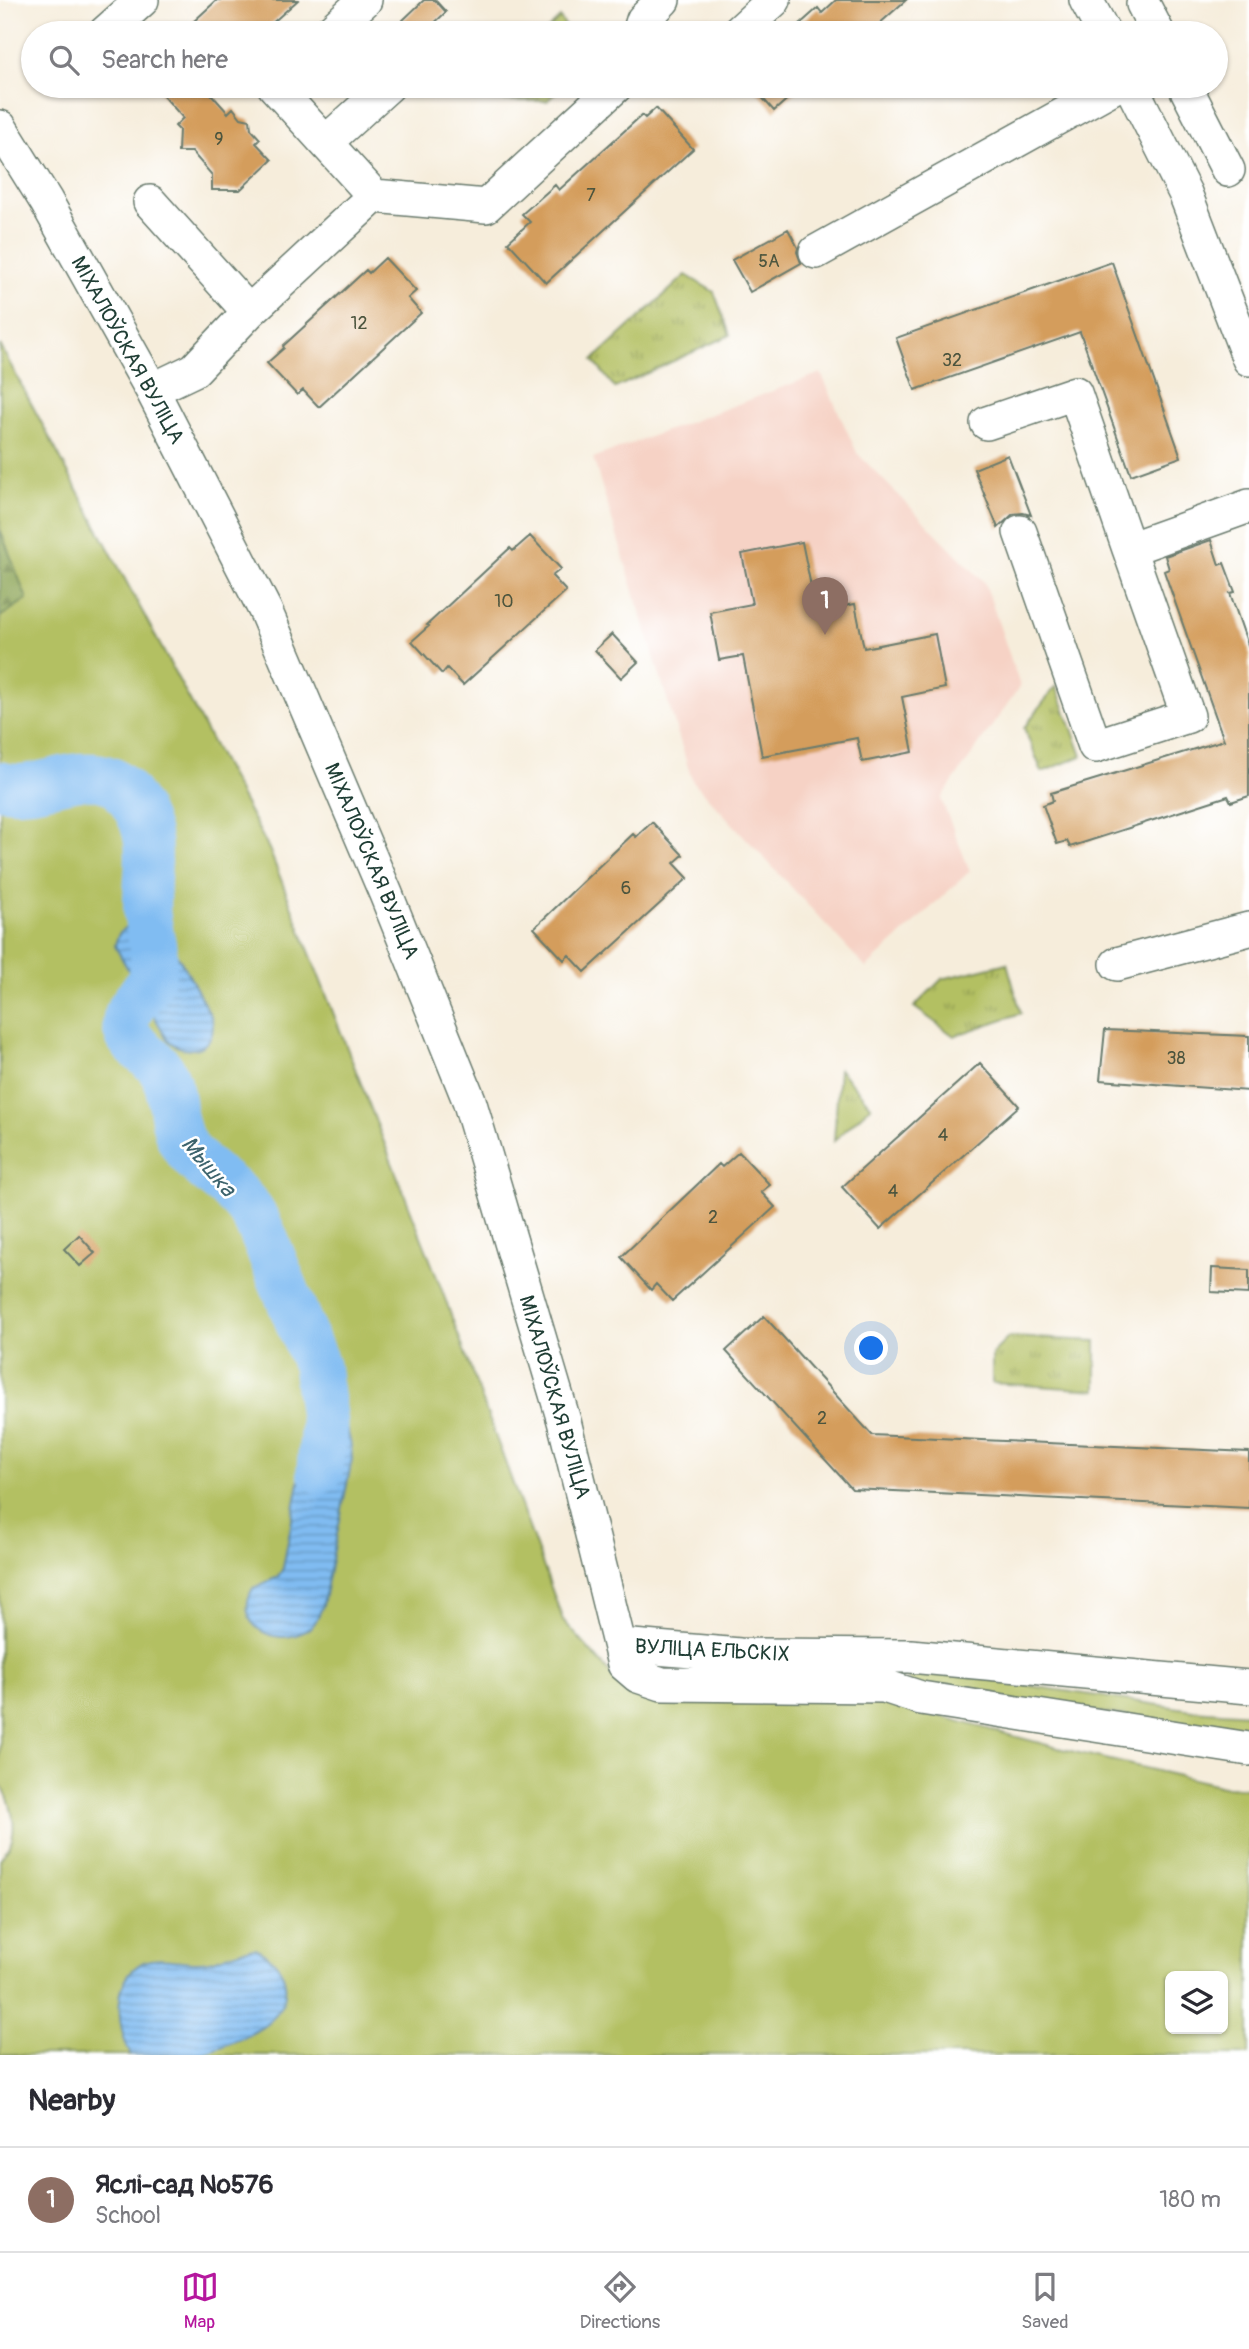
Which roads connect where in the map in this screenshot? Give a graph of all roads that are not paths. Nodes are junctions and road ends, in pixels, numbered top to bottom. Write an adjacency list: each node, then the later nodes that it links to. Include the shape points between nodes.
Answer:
1 (142, 0): 7 (street)
2 (365, 0): 8 (street)
3 (663, 0): 9 (street)
4 (774, 0): 10 (street)
5 (1086, 0): 11 (street)
6 (1143, 4): 12 (street)
7 (118, 21)
8 (341, 21)
9 (643, 21)
10 (751, 21)
11 (1097, 21)
12 (1152, 21)
13 (285, 98): 20 (street)
14 (375, 98): 20 (street)
15 (604, 98): 22 (street, via 486,206)
16 (1093, 98): 24 (street)
17 (1136, 98): 26 (street, via 1185,193)
18 (1191, 98): 21 (street)
19 (0, 127): 27 (street, МІХАЛОЎСКАЯ ВУЛІЦА)
20 (326, 142): 22 (street)
21 (1228, 170)
22 (374, 196): 25 (street)
23 (150, 202): 25 (street)
24 (816, 252)
25 (249, 312): 27 (street, via 194,370)
26 (1249, 359)
27 (152, 390): 34 (street, МІХАЛОЎСКАЯ ВУЛІЦА, via 282,648 469,1100 564,1421)
28 (987, 423): 31 (street, via 1075,393)
29 (1249, 506): 31 (street)
30 (1020, 532): 31 (street, via 1095,746 1188,716)
31 (1129, 549)
32 (1249, 929): 33 (street)
33 (1117, 964)
34 (620, 1645): 35 (street, ВУЛІЦА ЕЛЬСКІХ, via 740,1655 910,1656); 36 (street, ВУЛІЦА ЕЛЬСКІХ, via 624,1664 638,1676 662,1684 884,1686 921,1698)
35 (1249, 1687)
36 (1249, 1749)

